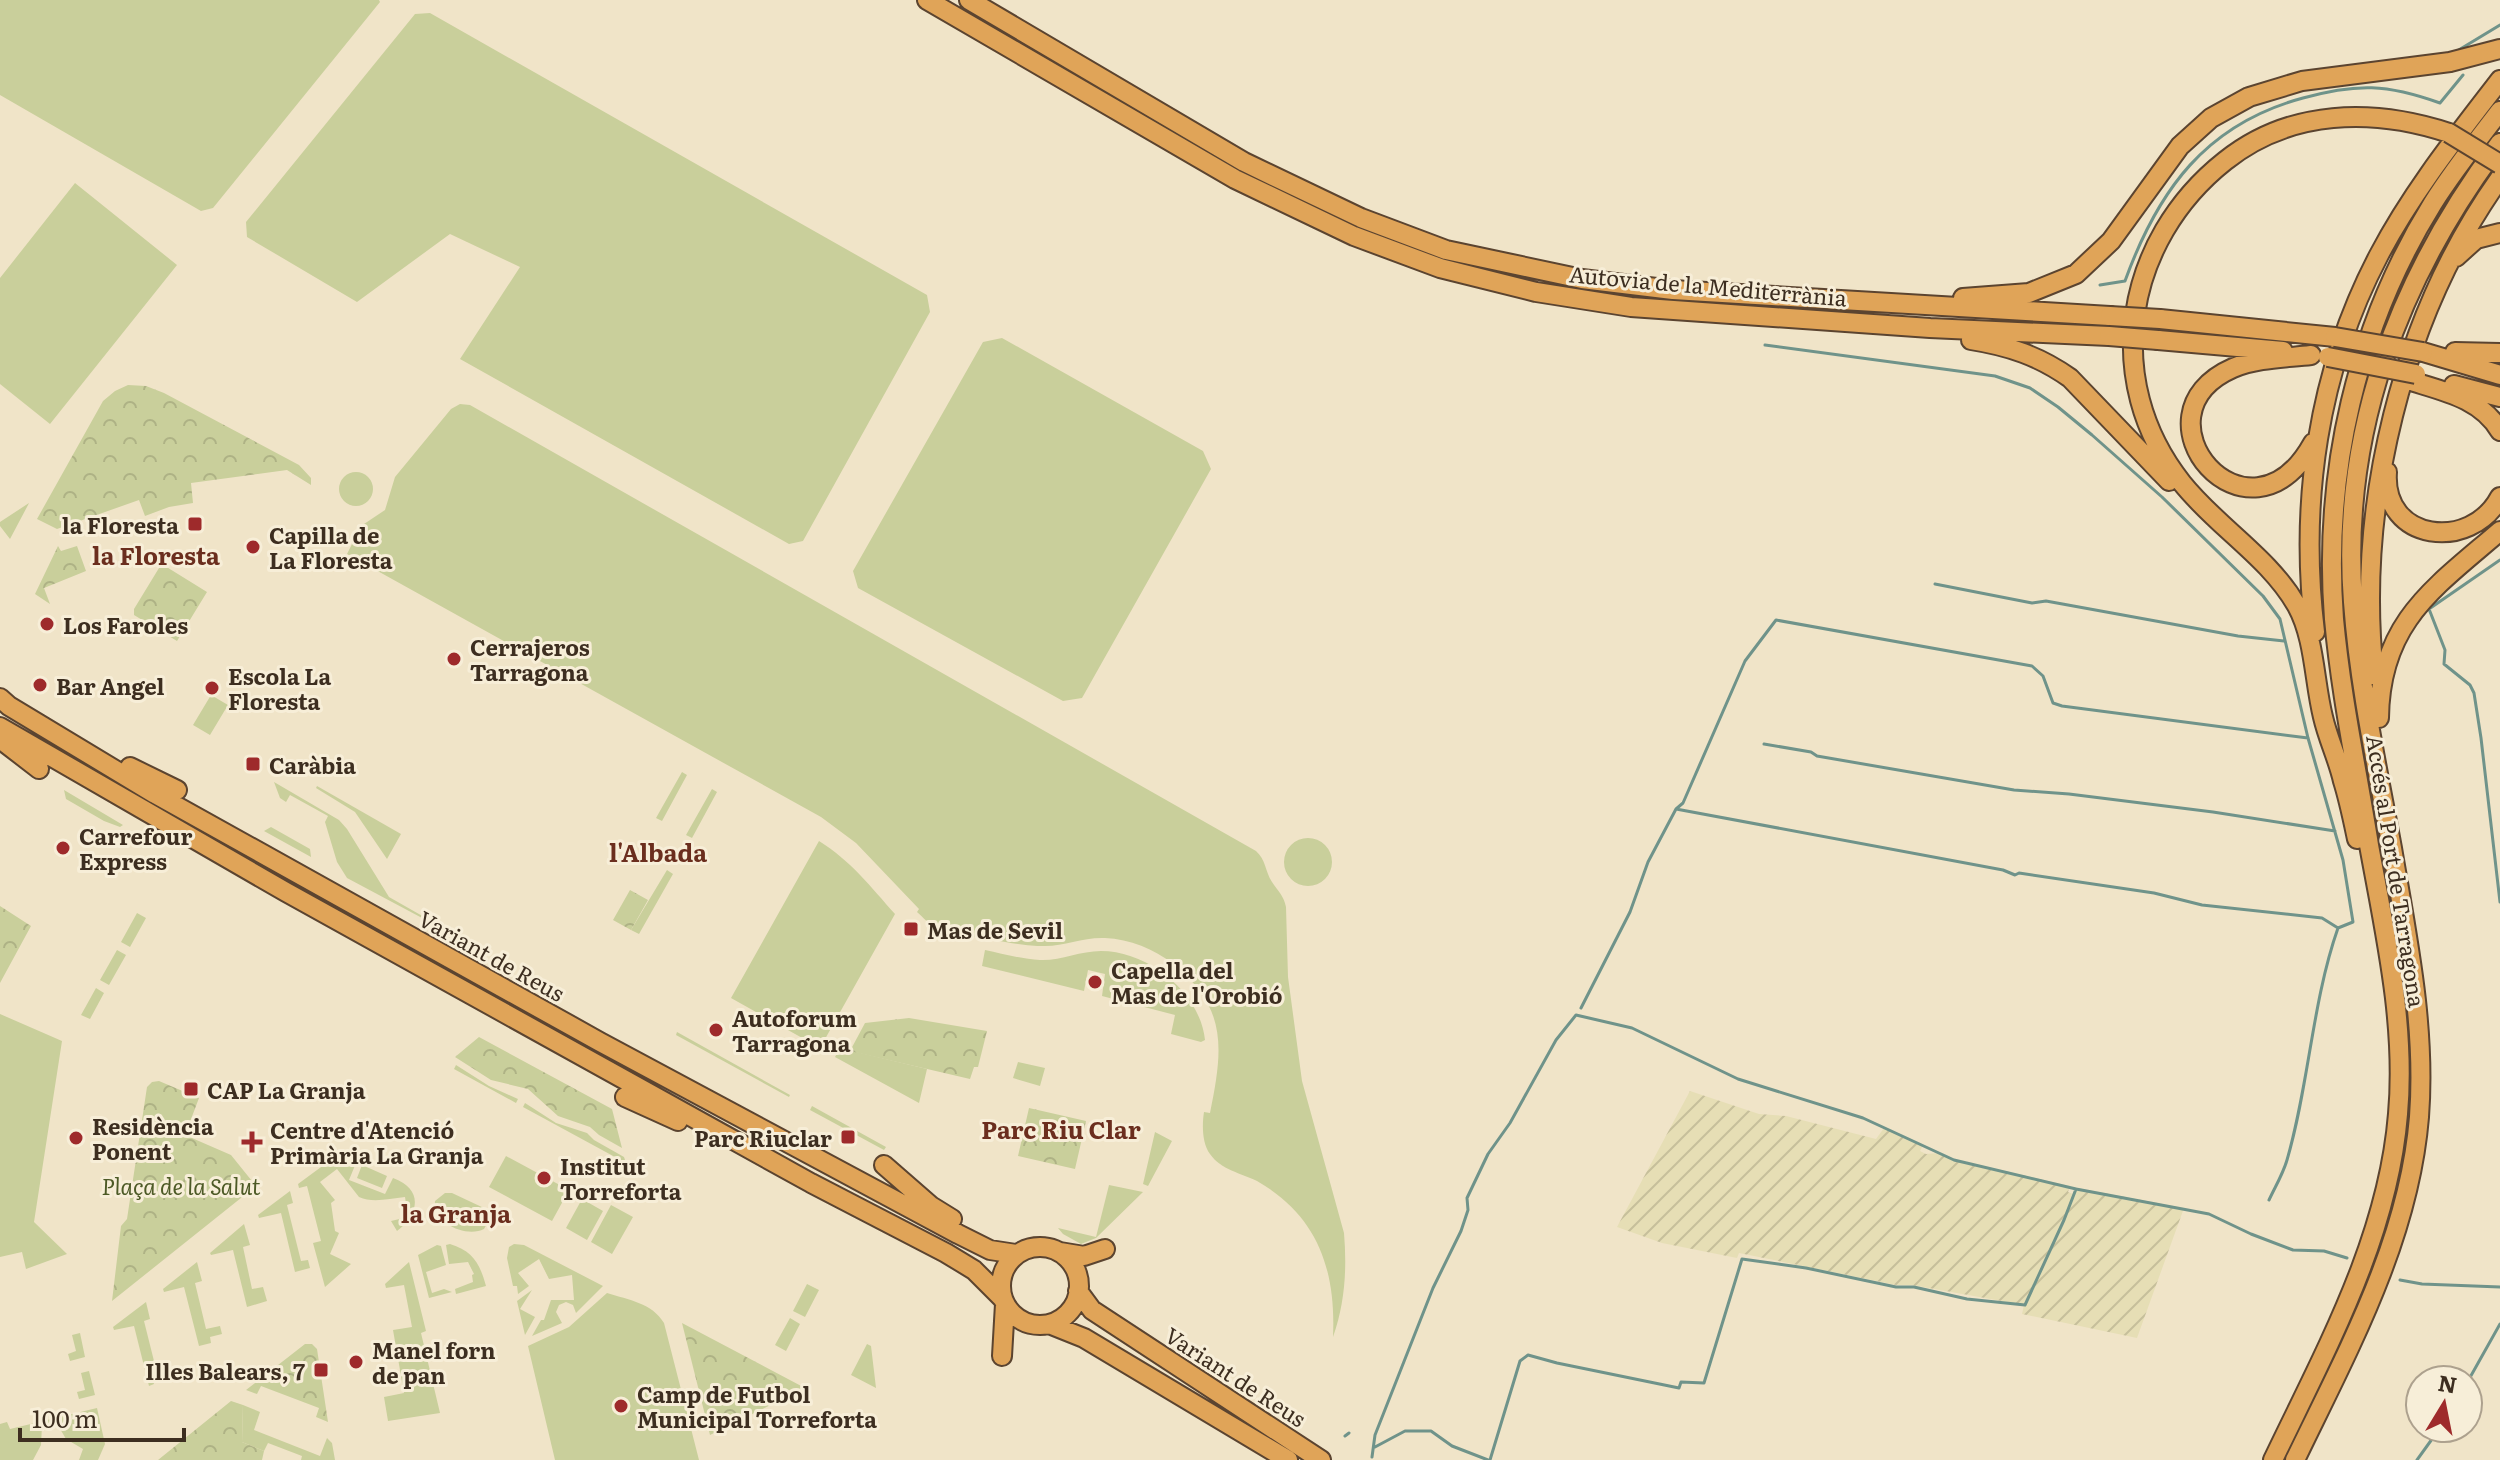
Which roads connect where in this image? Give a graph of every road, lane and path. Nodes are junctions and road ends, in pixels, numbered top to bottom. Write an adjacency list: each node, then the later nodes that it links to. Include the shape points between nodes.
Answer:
1 (927, 0): 12 (highway, Autovia de la Mediterrània, via 1235,179 1354,236 1440,268 1536,292 1631,307)
2 (969, 0): 11 (highway, Autovia de la Mediterrània, via 1244,162 1361,218 1446,250 1625,285)
3 (2500, 49): 11 (highway, via 2450,62 2302,81 2249,97 2211,118 2180,146 2111,241 2076,274 2029,293 1946,298)
4 (2500, 80): 21 (highway, via 2380,253 2349,322)
5 (2500, 111): 35 (highway, Accés al Port de Tarragona, via 2434,202 2374,322 2348,408 2334,497 2332,566 2341,674)
6 (2500, 143): 16 (highway, Accés al Port de Tarragona, via 2425,258 2396,322)
7 (2500, 164): 25 (highway, bridge, via 2449,133 2400,120 2321,119 2276,132 2241,150 2181,203 2157,241 2142,280 2133,327 2138,392 2172,470)
8 (2500, 178): 10 (highway, via 2467,226)
9 (2500, 233): 10 (highway, via 2468,244)
10 (2446, 272): 20 (highway)
11 (1914, 306): 13 (highway, Autovia de la Mediterrània, bridge, via 2160,319)
12 (1930, 328): 15 (highway, Autovia de la Mediterrània, bridge, via 2109,336); 25 (highway, via 2017,349 2052,366 2085,391 2187,500)
13 (2418, 349): 14 (highway); 17 (highway, Autovia de la Mediterrània)
14 (2500, 353)
15 (2319, 356): 16 (highway, Autovia de la Mediterrània, bridge); 21 (highway, via 2248,363 2220,376 2195,406 2192,437 2203,463 2219,479 2258,486 2277,481 2300,464)
16 (2383, 375): 18 (highway, Autovia de la Mediterrània, bridge); 34 (highway, Accés al Port de Tarragona, via 2364,435 2356,489 2353,598)
17 (2500, 375)
18 (2415, 378): 19 (highway); 22 (highway, via 2477,406)
19 (2500, 397)
20 (2395, 412): 23 (highway, via 2388,491 2407,522 2431,532 2463,530 2488,514); 27 (highway, via 2381,461 2371,553 2371,652)
21 (2320, 421): 32 (highway, via 2309,565 2318,652)
22 (2500, 431)
23 (2500, 497)
24 (2500, 531): 27 (highway, via 2432,591 2402,628 2385,663)
25 (2251, 551): 32 (highway, via 2279,580 2303,619 2324,720)
26 (4, 702): 30 (highway, Variant de Reus)
27 (2379, 718): 34 (highway)
28 (0, 727): 38 (highway, Variant de Reus)
29 (0, 739): 31 (highway)
30 (77, 746): 33 (highway, via 88,745); 40 (highway, Variant de Reus, via 600,1042 958,1234)
31 (39, 769)
32 (2343, 779): 35 (highway)
33 (177, 790)
34 (2400, 892): 47 (highway, Accés al Port de Tarragona, via 2419,1035 2419,1119 2411,1174 2374,1292)
35 (2392, 976): 46 (highway, Accés al Port de Tarragona, via 2399,1084 2385,1193 2350,1297)
36 (625, 1097): 38 (highway)
37 (884, 1165): 40 (highway, via 931,1206)
38 (811, 1183): 42 (highway, Variant de Reus, via 974,1270)
39 (1060, 1252): 40 (highway, via 1037,1247); 41 (highway, via 1073,1266); 41 (highway, via 1084,1256 1105,1249)
40 (1008, 1253): 42 (highway, via 1001,1285)
41 (1078, 1284): 43 (highway, via 1072,1309); 45 (highway, Variant de Reus, via 1092,1310)
42 (1004, 1301): 43 (highway, via 1019,1319); 43 (highway, via 1002,1356)
43 (1045, 1324): 44 (highway, Variant de Reus, via 1070,1330)
44 (1288, 1460)
45 (1321, 1460)
46 (2273, 1460)
47 (2295, 1460)

